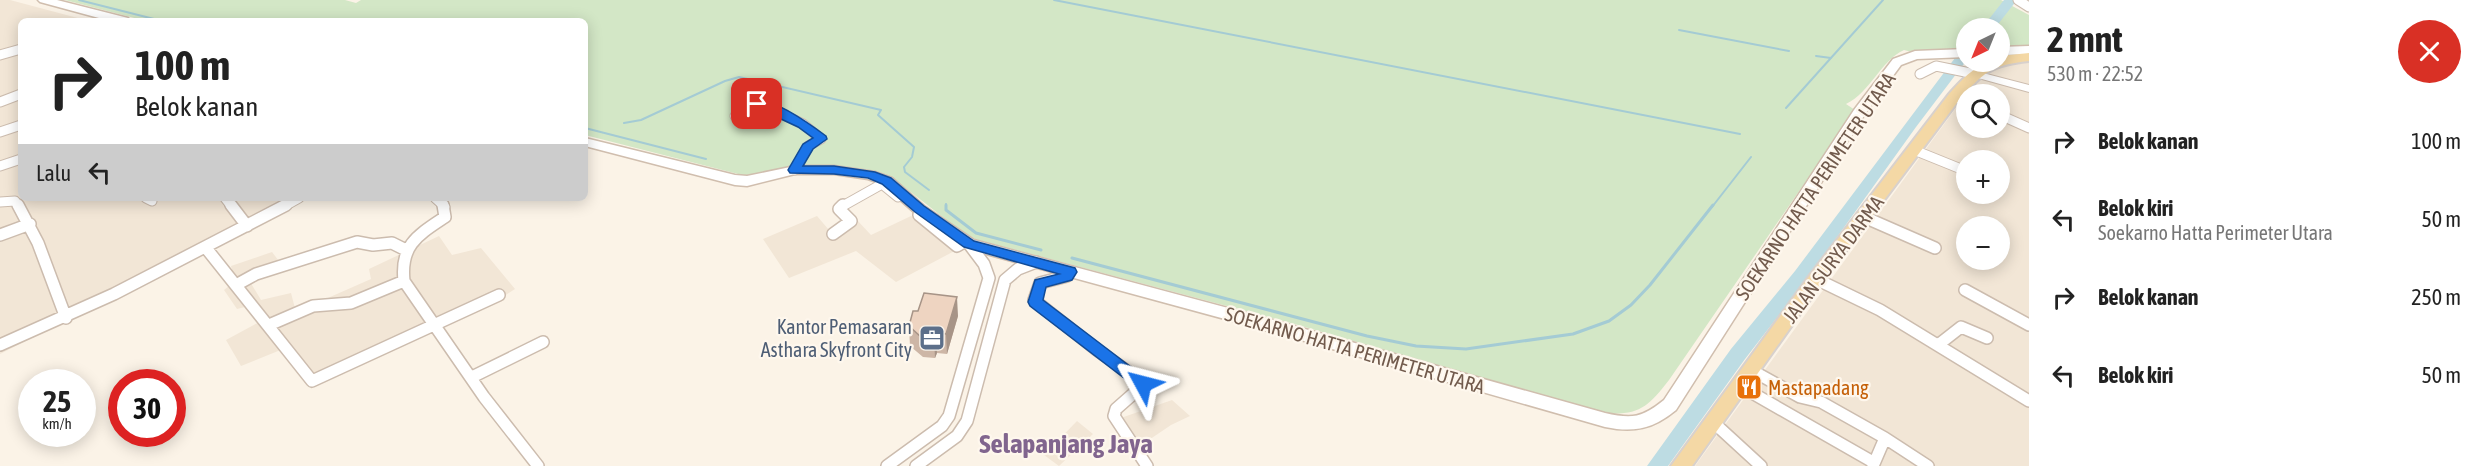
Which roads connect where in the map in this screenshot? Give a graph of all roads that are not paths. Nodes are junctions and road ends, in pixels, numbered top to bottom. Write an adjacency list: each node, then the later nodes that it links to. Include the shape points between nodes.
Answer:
1 (44, 0): 4 (main road)
2 (2018, 0): 3 (street)
3 (2029, 7)
4 (113, 18)
5 (18, 50): 9 (street)
6 (2029, 50): 7 (main road)
7 (2010, 51)
8 (1956, 53): 47 (main road, SOEKARNO HATTA PERIMETER UTARA, via 1908,57 1897,62 1861,110 1670,405 1641,424 1605,420)
9 (0, 55)
10 (2029, 57): 11 (main road)
11 (2010, 59)
12 (1968, 73): 13 (street, via 1931,66); 14 (main road, JALAN SURYA DARMA); 15 (street)
13 (1920, 74)
14 (1965, 84)
15 (2029, 89)
16 (18, 95): 17 (street)
17 (0, 102)
18 (1956, 103): 25 (main road, JALAN SURYA DARMA)
19 (735, 116): 29 (street, via 761,104 803,124 821,139 808,146)
20 (2010, 119): 22 (street)
21 (18, 126): 23 (street)
22 (2029, 128)
23 (0, 132)
24 (588, 142): 29 (main road, SOEKARNO HATTA PERIMETER UTARA, via 735,180)
25 (1914, 150): 28 (street); 37 (main road, JALAN SURYA DARMA)
26 (18, 160): 27 (street)
27 (0, 166)
28 (1956, 167)
29 (795, 170): 30 (main road, SOEKARNO HATTA PERIMETER UTARA, via 870,175)
30 (884, 183): 40 (street, via 840,207 851,221); 42 (main road, SOEKARNO HATTA PERIMETER UTARA)
31 (18, 199): 36 (street)
32 (19, 201): 38 (street)
33 (227, 201): 39 (street)
34 (293, 201): 39 (street)
35 (438, 201): 45 (street, via 445,207 445,217)
36 (0, 202)
37 (1864, 217): 44 (street); 48 (main road, JALAN SURYA DARMA)
38 (30, 224): 41 (street); 53 (street)
39 (247, 226): 43 (street)
40 (833, 234)
41 (0, 235)
42 (966, 243): 46 (main road, SOEKARNO HATTA PERIMETER UTARA); 57 (street, via 984,264 989,278)
43 (206, 248): 50 (street); 53 (street)
44 (1935, 248)
45 (406, 250): 49 (street, via 402,264); 50 (street, via 392,243 357,242 256,274)
46 (1036, 262): 47 (main road, SOEKARNO HATTA PERIMETER UTARA); 58 (street, via 1005,280)
47 (1070, 272): 73 (street, via 1040,283 1034,300 1141,381 1141,387 1114,416)
48 (1816, 279): 62 (street, via 1880,310); 63 (main road, JALAN SURYA DARMA)
49 (404, 281): 54 (street, via 351,303 314,306); 56 (street)
50 (236, 285): 54 (street)
51 (1965, 290): 55 (street)
52 (499, 295): 56 (street)
53 (66, 318): 61 (street)
54 (269, 325): 56 (street, via 312,381)
55 (2029, 325)
56 (434, 327): 64 (street)
57 (974, 330): 58 (street); 71 (street, via 949,416 942,426)
58 (991, 333): 72 (street, via 967,421 957,436)
59 (1987, 338): 62 (street, via 1961,327)
60 (543, 342): 64 (street)
61 (0, 345)
62 (1938, 345): 66 (street)
63 (1750, 370): 65 (main road, JALAN SURYA DARMA); 68 (street, via 1800,397 1821,402)
64 (472, 377): 70 (street)
65 (1740, 386): 67 (main road, JALAN SURYA DARMA); 69 (street)
66 (2029, 401)
67 (1713, 422): 74 (main road, JALAN SURYA DARMA); 75 (street)
68 (1885, 438): 69 (street); 76 (street)
69 (1873, 464)
70 (538, 466)
71 (887, 466)
72 (916, 466)
73 (1147, 466)
74 (1681, 466)
75 (1761, 466)
76 (1928, 466)

